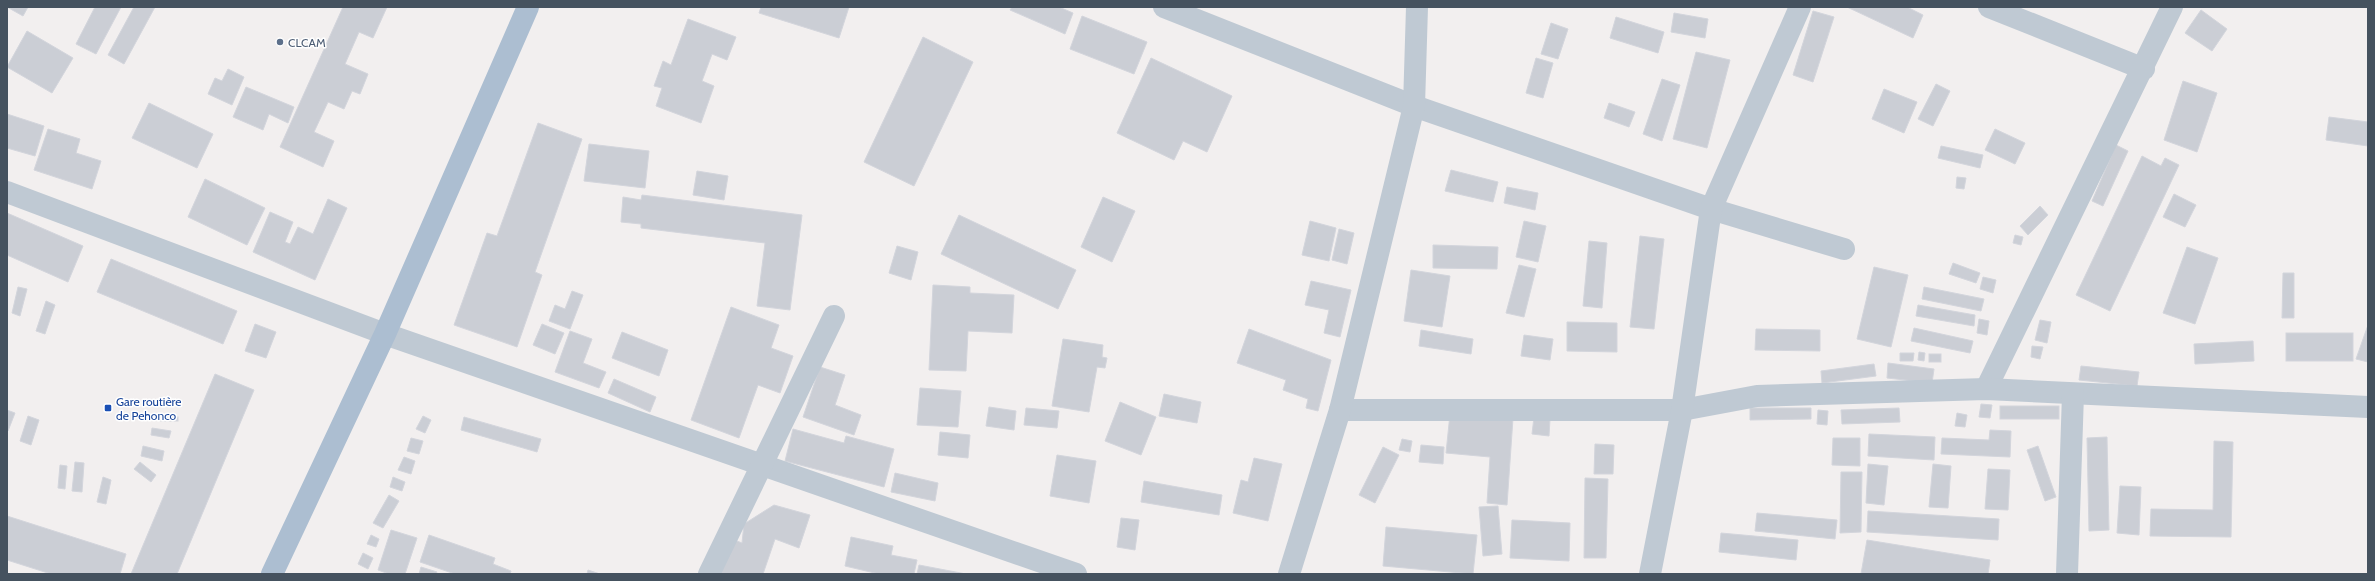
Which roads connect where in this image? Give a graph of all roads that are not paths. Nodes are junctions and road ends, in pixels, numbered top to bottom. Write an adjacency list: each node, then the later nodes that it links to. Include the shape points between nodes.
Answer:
1 (528, 7): 13 (main road)
2 (1164, 7): 8 (street)
3 (1417, 7): 8 (street)
4 (1800, 7): 10 (street)
5 (1989, 7): 7 (street)
6 (2172, 7): 7 (street)
7 (2144, 69): 14 (street)
8 (1414, 106): 10 (street); 17 (street)
9 (7, 192): 13 (street)
10 (1711, 209): 11 (street); 18 (street)
11 (1844, 249)
12 (834, 316): 19 (street)
13 (385, 334): 19 (street); 20 (main road)
14 (1986, 389): 15 (street); 18 (street, via 1757,396)
15 (2073, 394): 16 (street); 25 (street)
16 (2368, 407)
17 (1340, 410): 18 (street); 23 (street)
18 (1682, 410): 24 (street)
19 (762, 464): 21 (street); 22 (street)
20 (272, 574)
21 (709, 574)
22 (1076, 574)
23 (1289, 574)
24 (1650, 574)
25 (2067, 574)

